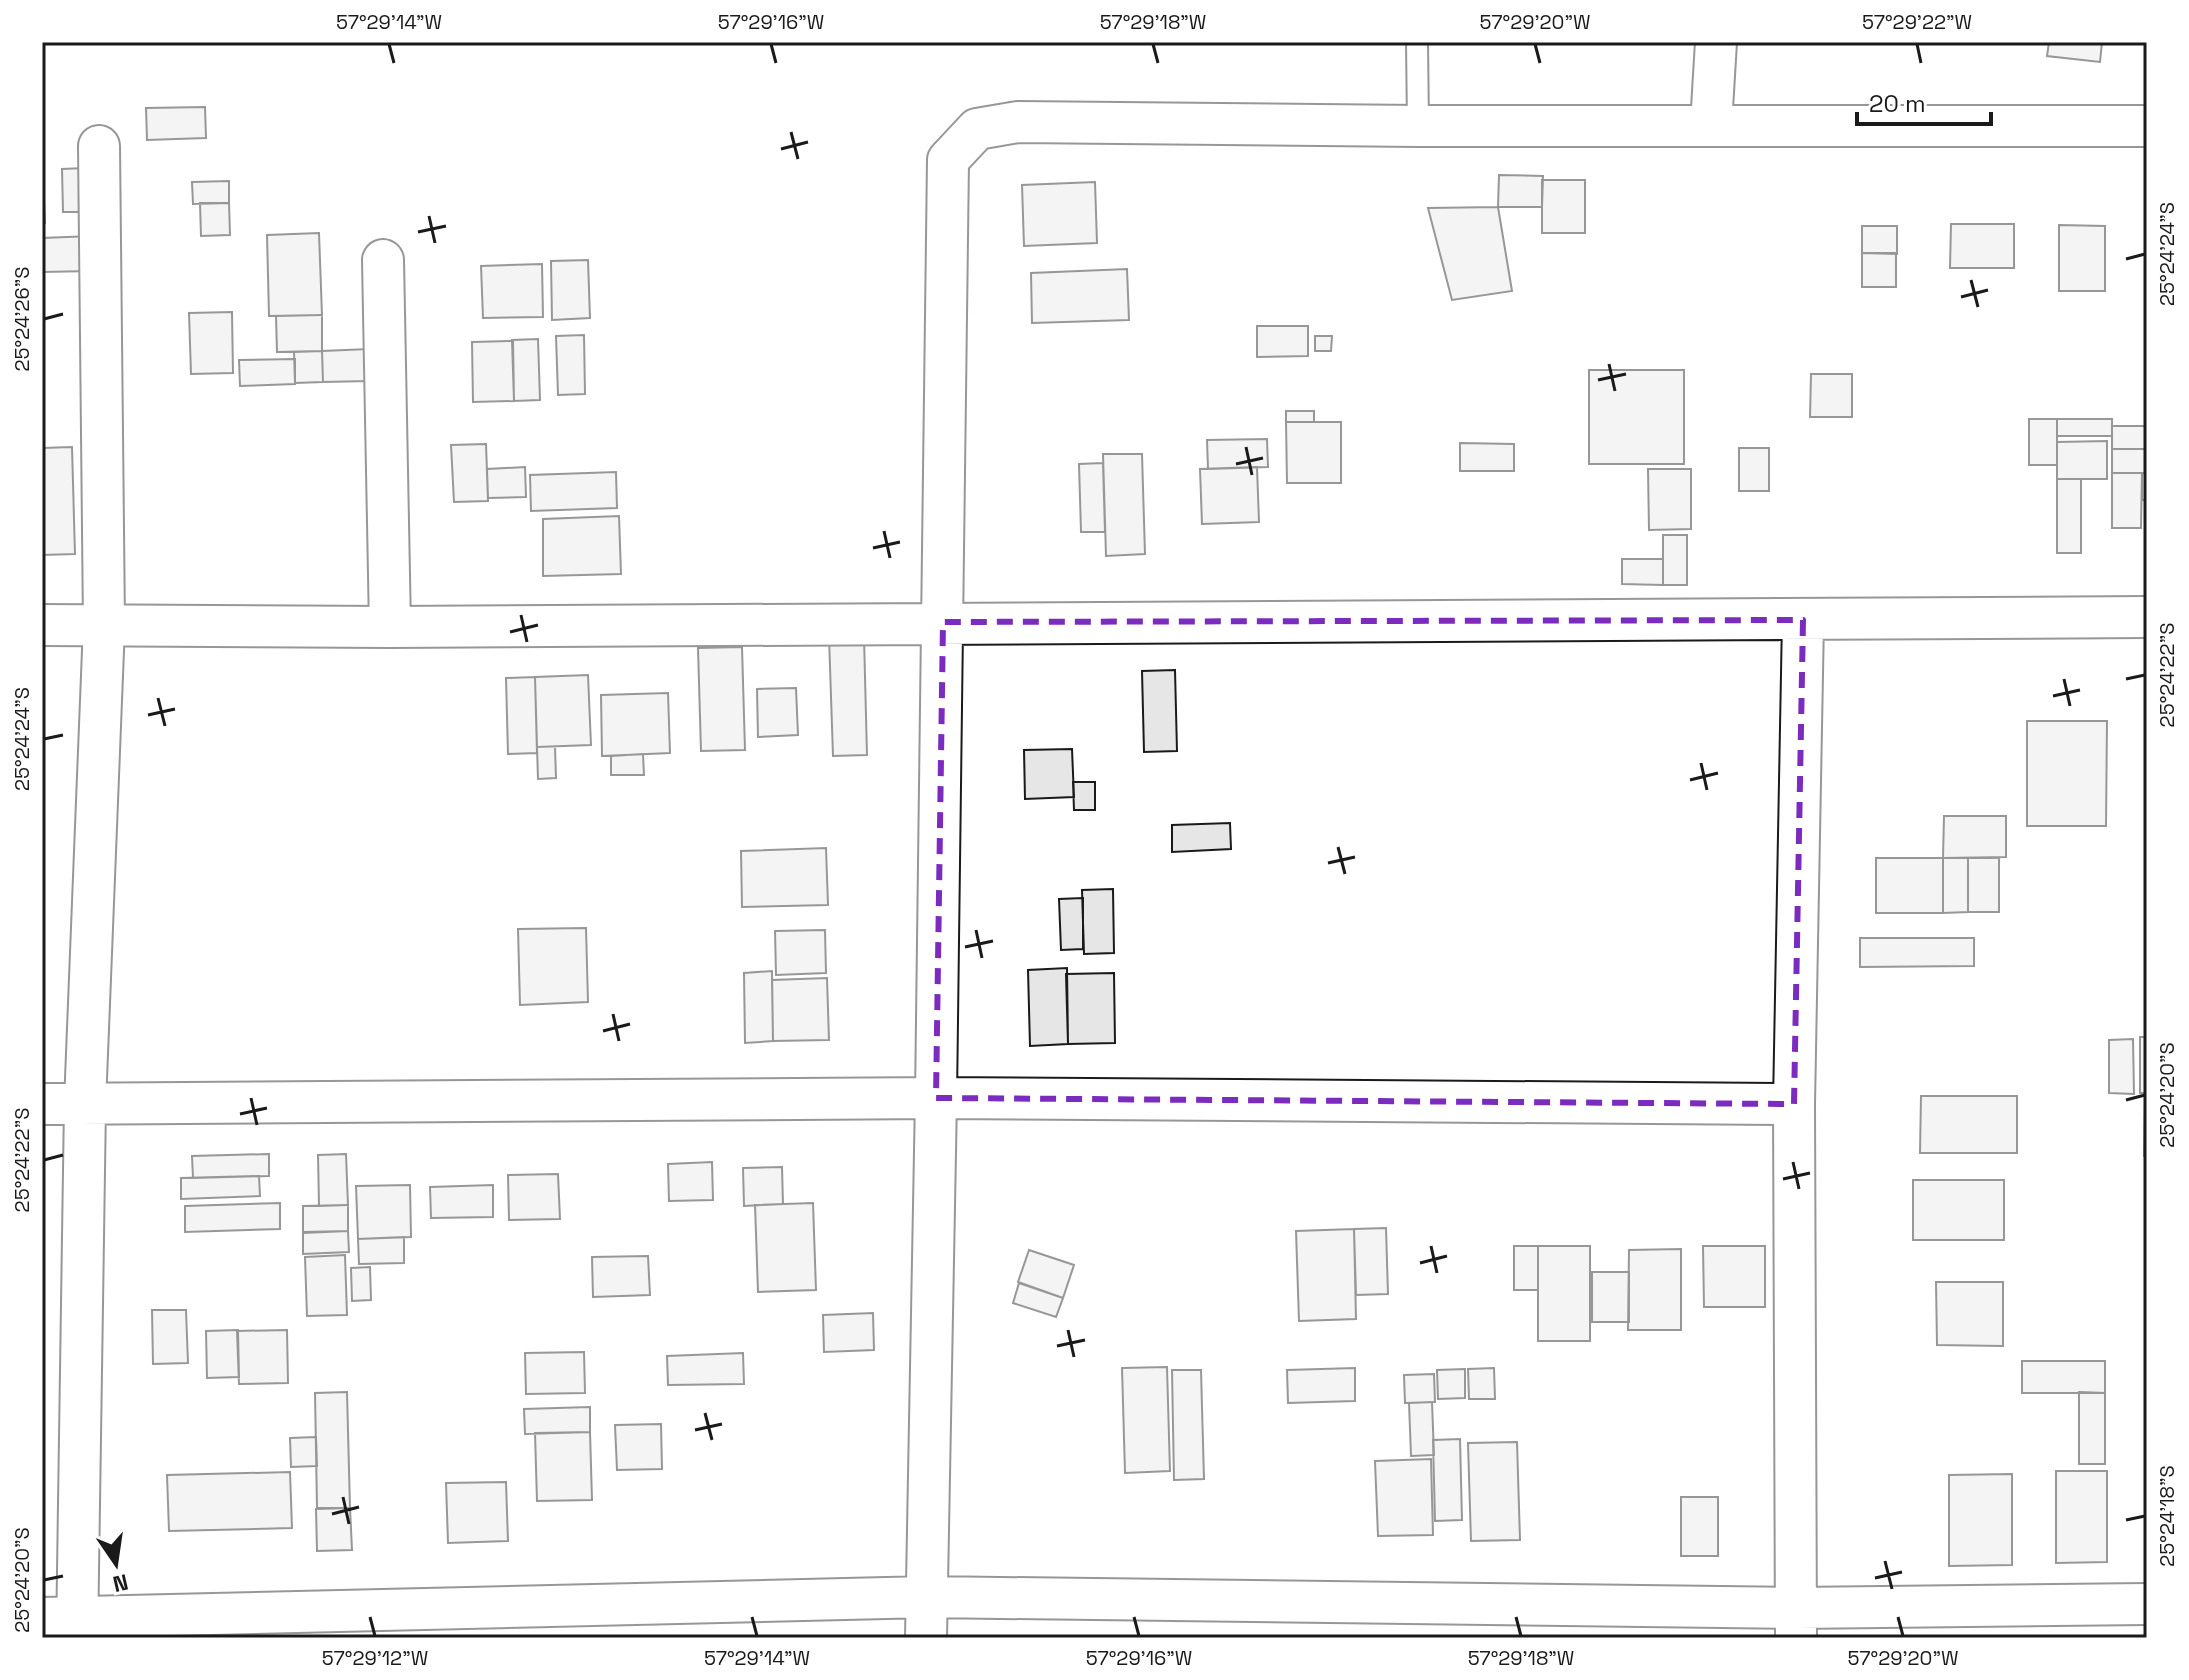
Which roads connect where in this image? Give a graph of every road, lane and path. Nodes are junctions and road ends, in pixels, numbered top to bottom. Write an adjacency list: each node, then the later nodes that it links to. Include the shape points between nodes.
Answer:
1 (1417, 42): 4 (lane)
2 (1716, 42): 3 (street)
3 (1711, 125): 4 (street); 5 (street)
4 (1418, 126): 10 (street, via 1018,122 977,129 967,139 948,160)
5 (2147, 126)
6 (99, 146): 12 (street)
7 (383, 260): 13 (street)
8 (2147, 617): 9 (street)
9 (1803, 620): 10 (street); 17 (street)
10 (943, 622): 13 (street); 14 (street)
11 (42, 625): 12 (street)
12 (104, 625): 13 (street); 16 (street)
13 (390, 627)
14 (936, 1098): 16 (street); 17 (street); 18 (street)
15 (42, 1104): 16 (street)
16 (85, 1104): 21 (street)
17 (1794, 1104): 20 (street)
18 (928, 1597): 20 (street); 21 (street); 22 (street)
19 (2147, 1604): 20 (street)
20 (1796, 1623)
21 (66, 1624)
22 (926, 1638)

